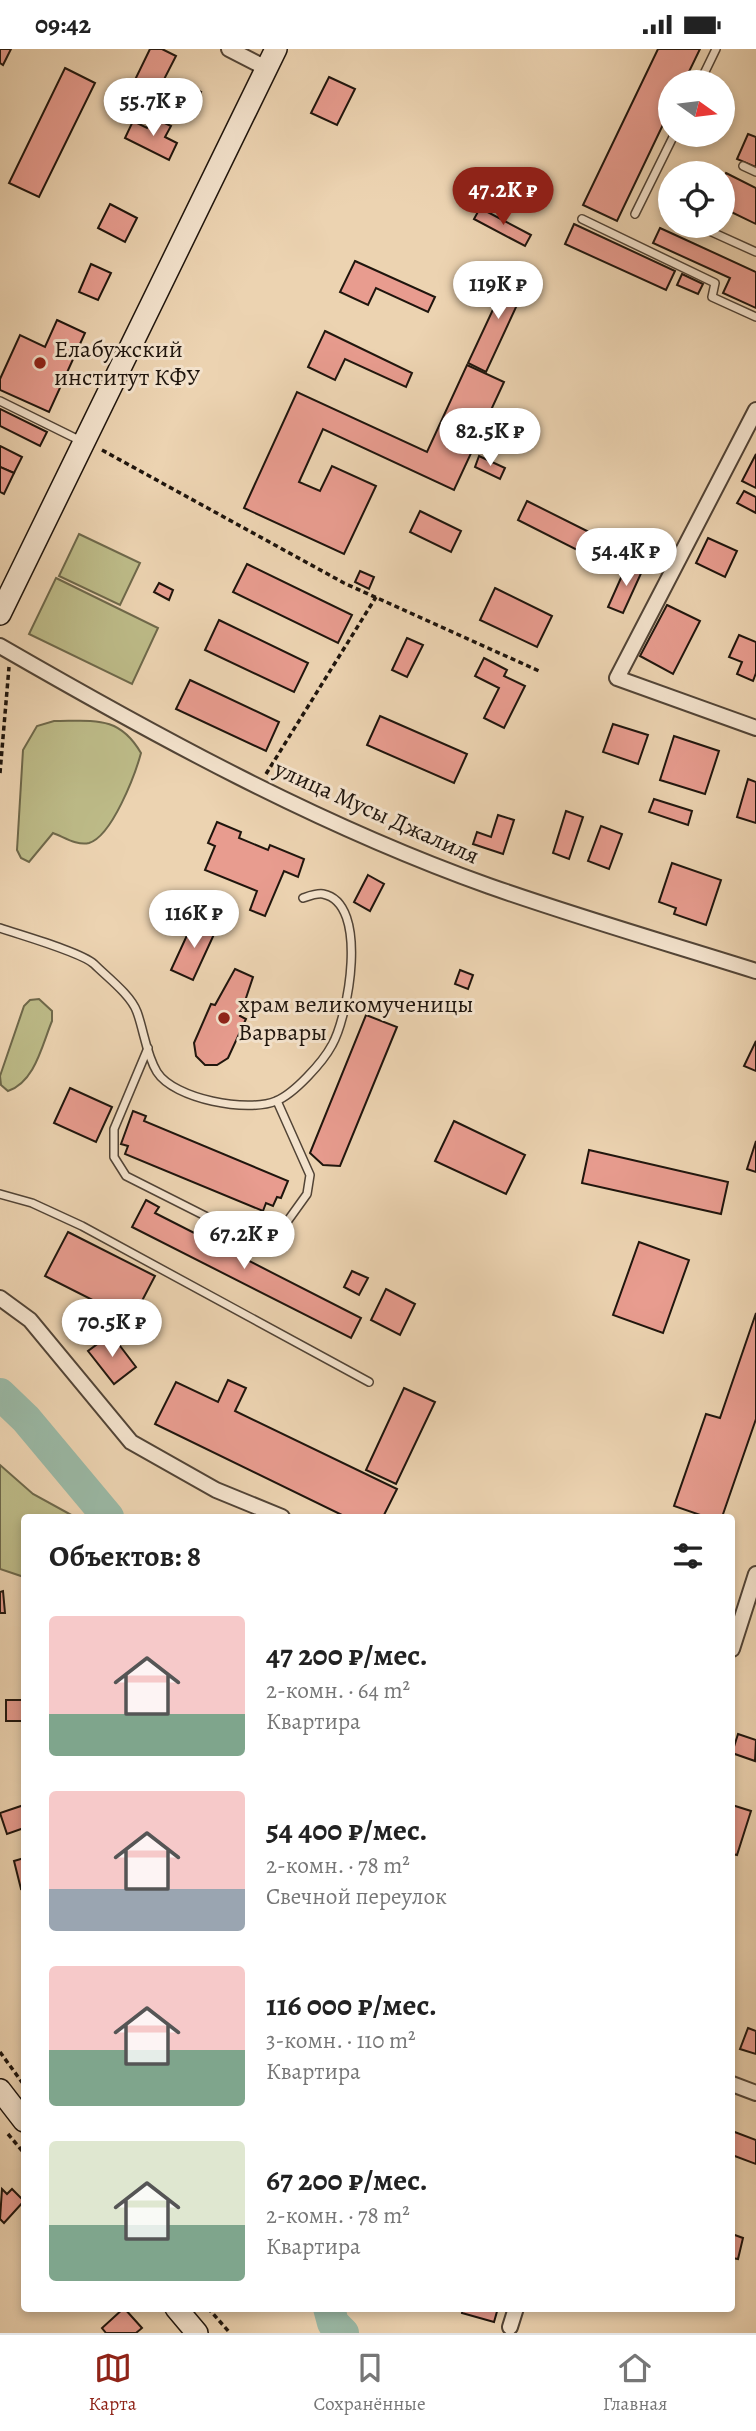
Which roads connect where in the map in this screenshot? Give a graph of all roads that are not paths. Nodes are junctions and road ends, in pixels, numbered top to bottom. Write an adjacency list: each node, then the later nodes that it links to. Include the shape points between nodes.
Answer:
1 (229, 49): 3 (street)
2 (716, 49): 4 (lane)
3 (271, 58): 15 (street)
4 (706, 70)
5 (668, 147): 8 (lane)
6 (744, 166): 7 (lane)
7 (756, 173)
8 (635, 214)
9 (582, 219): 12 (lane, via 715,283 712,297)
10 (725, 238): 11 (lane)
11 (756, 252)
12 (756, 317)
13 (0, 401): 15 (lane)
14 (756, 410): 18 (street, via 617,678)
15 (84, 442): 16 (street)
16 (0, 614)
17 (5, 649): 21 (street, улица Мусы Джалиля, via 176,746 383,843 488,886)
18 (756, 728)
19 (303, 898): 23 (lane, via 321,893 344,909 352,969 333,1044 313,1072)
20 (0, 927): 22 (lane, via 91,961 136,1008)
21 (756, 971)
22 (148, 1048): 23 (lane, via 158,1073 174,1089 217,1103); 23 (lane, via 114,1129 114,1157 126,1176 231,1229 260,1233 284,1226 307,1194 310,1175)
23 (276, 1101)
24 (0, 1194): 26 (lane, via 82,1226)
25 (1, 1294): 27 (street, via 30,1319 131,1442 216,1490)
26 (369, 1382)
27 (275, 1514)
28 (756, 1574): 29 (street)
29 (735, 1640)
30 (735, 2085): 32 (street)
31 (1, 2091): 33 (street)
32 (756, 2093)
33 (21, 2117)
34 (179, 2312): 37 (street)
35 (515, 2312): 36 (street)
36 (510, 2327)
37 (197, 2333)

